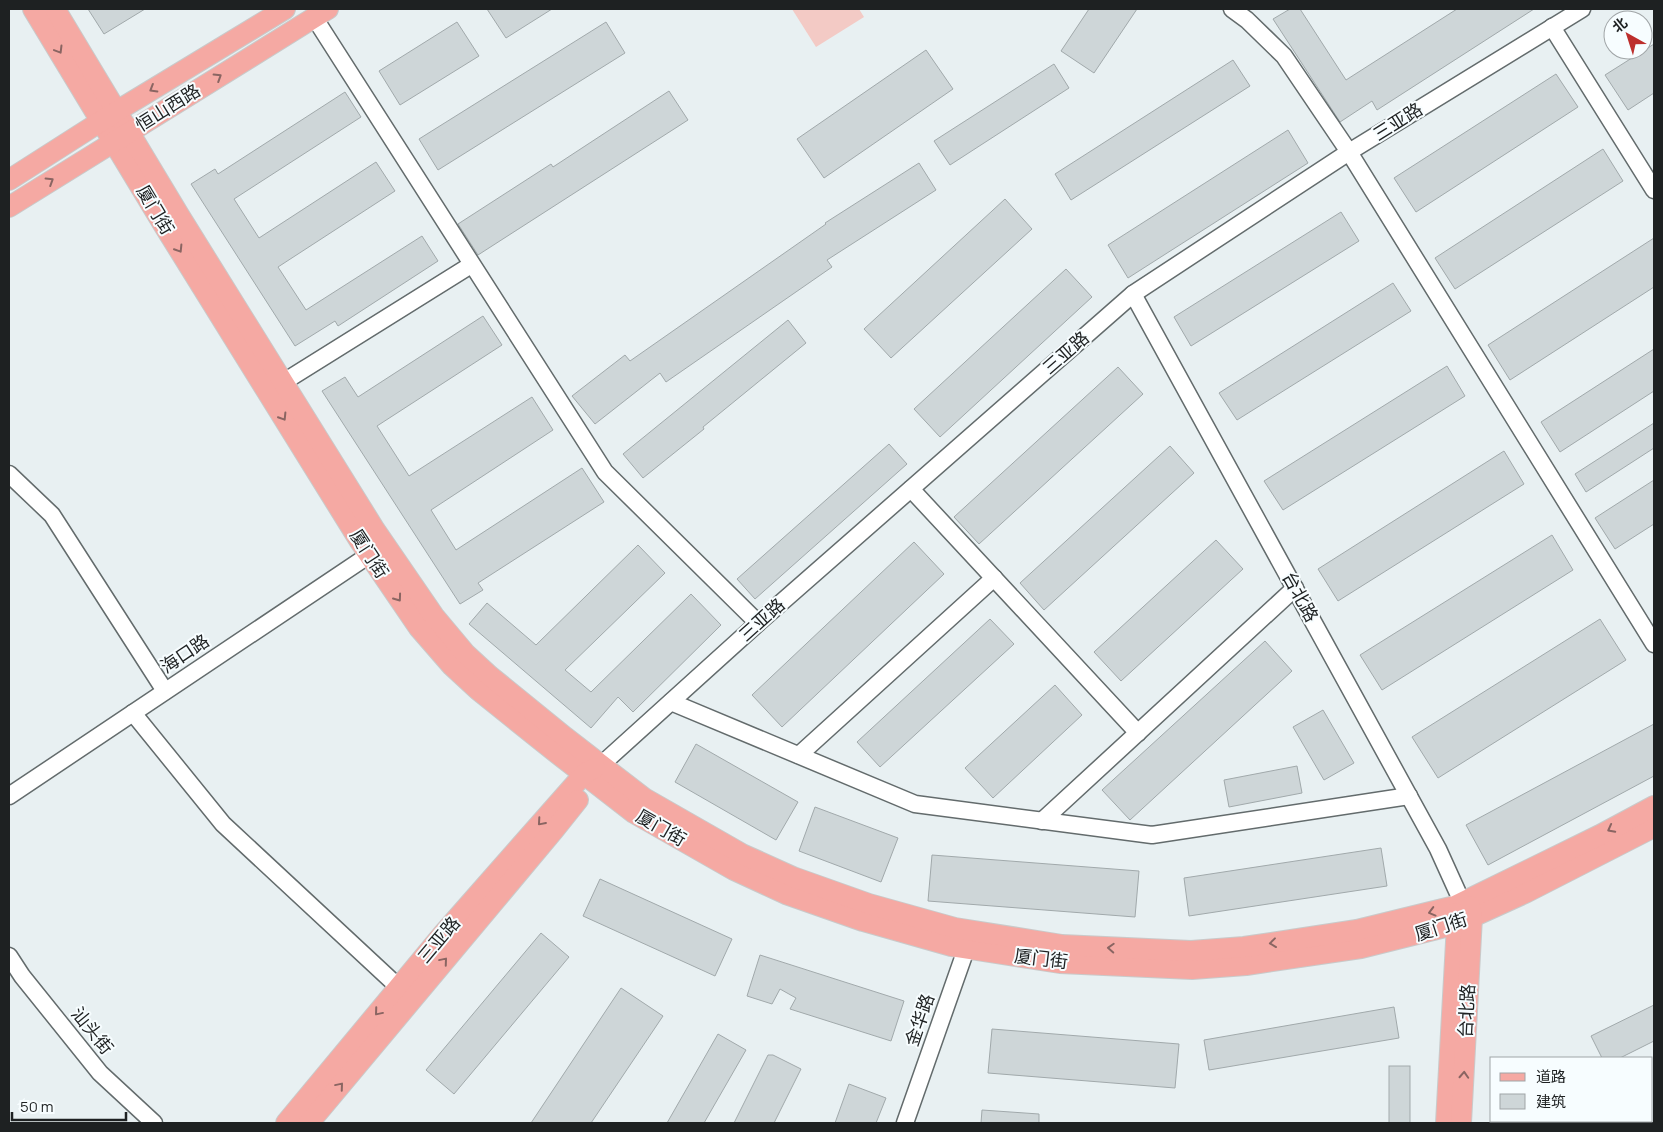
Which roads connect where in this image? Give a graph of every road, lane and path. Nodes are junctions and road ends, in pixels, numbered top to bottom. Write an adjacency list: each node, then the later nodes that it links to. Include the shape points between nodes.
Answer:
1 (33, 9): 9 (main road, 厦门街, one-way to 9)
2 (55, 9): 9 (main road, 厦门街)
3 (285, 9): 9 (main road, 恒山西路, one-way to 9)
4 (1232, 9): 7 (street)
5 (1582, 9): 8 (street, 三亚路)
6 (321, 13): 10 (main road, 恒山西路, one-way to 6); 15 (street)
7 (1250, 15): 11 (street, via 1284,56)
8 (1552, 27): 11 (street, 三亚路); 13 (street)
9 (109, 116): 10 (main road, 厦门街); 12 (main road, 恒山西路)
10 (122, 137): 14 (main road, 恒山西路, one-way to 10); 17 (main road, 厦门街, via 179,215)
11 (1349, 152): 16 (street, 三亚路); 24 (street)
12 (9, 180)
13 (1654, 190)
14 (9, 207)
15 (471, 265): 17 (street); 23 (street, via 605,472)
16 (1133, 294): 19 (street, 三亚路); 22 (street, 台北路)
17 (276, 387): 20 (main road, 厦门街)
18 (9, 474): 25 (street, via 52,515)
19 (911, 489): 21 (street); 23 (street, 三亚路)
20 (377, 550): 25 (street, 海口路); 30 (main road, 厦门街, via 465,654)
21 (994, 578): 28 (street); 29 (street)
22 (1295, 588): 28 (street); 32 (street, 台北路)
23 (758, 623): 26 (street, 三亚路)
24 (1654, 644)
25 (166, 691): 27 (street, 海口路)
26 (671, 702): 29 (street); 30 (street, 三亚路)
27 (133, 713): 31 (street, 海口路); 39 (street, via 223,824)
28 (1138, 733): 34 (street)
29 (799, 755): 34 (street, via 915,804)
30 (592, 774): 37 (main road, 厦门街, via 644,798 742,854 793,877 869,904 955,928); 39 (main road, 三亚路, via 443,934)
31 (9, 796)
32 (1409, 796): 34 (street, via 1152,836); 36 (street, 台北路, via 1438,849)
33 (1654, 806): 36 (main road, 厦门街, one-way to 36)
34 (1042, 821)
35 (1654, 827): 36 (main road, 厦门街, via 1525,893)
36 (1463, 910): 37 (main road, 厦门街, via 1244,947 1192,950); 44 (main road, 台北路); 45 (main road, 台北路, one-way to 36)
37 (969, 940): 43 (street, 金华路)
38 (9, 956): 40 (street, 汕头街, via 100,1073)
39 (405, 994): 41 (main road, 三亚路, one-way to 41); 42 (main road, 三亚路, one-way to 39)
40 (154, 1123)
41 (286, 1123)
42 (309, 1123)
43 (905, 1123)
44 (1446, 1123)
45 (1461, 1123)

